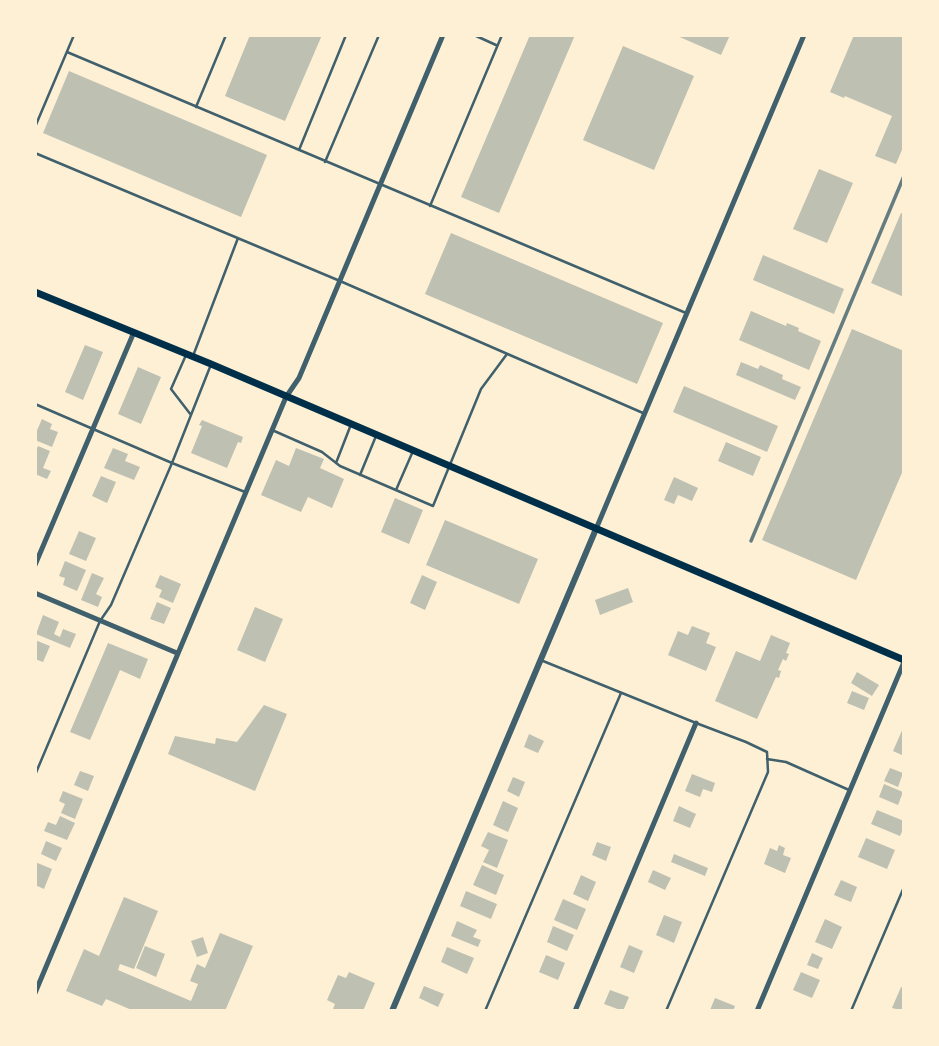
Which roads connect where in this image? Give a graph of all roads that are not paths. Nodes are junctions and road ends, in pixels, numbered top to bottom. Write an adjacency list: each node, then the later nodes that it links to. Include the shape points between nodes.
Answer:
1 (74, 35): 10 (lane)
2 (226, 35): 11 (lane)
3 (346, 35): 13 (lane)
4 (379, 35): 15 (lane)
5 (443, 35): 16 (street)
6 (474, 35): 9 (lane)
7 (502, 35): 9 (lane)
8 (804, 35): 21 (street)
9 (498, 46): 17 (lane)
10 (67, 52): 11 (lane); 12 (lane)
11 (196, 107): 13 (lane)
12 (35, 127)
13 (299, 150): 15 (lane)
14 (35, 153): 18 (lane)
15 (325, 162): 16 (lane)
16 (380, 185): 17 (lane); 19 (street)
17 (430, 206): 21 (lane)
18 (238, 238): 19 (lane); 24 (lane)
19 (340, 281): 23 (lane); 26 (street, via 299,378)
20 (35, 292): 22 (main road)
21 (687, 313): 28 (street)
22 (134, 332): 24 (main road); 31 (street)
23 (507, 354): 28 (lane); 37 (lane, via 481,389)
24 (189, 356): 25 (main road); 29 (lane, via 171,389)
25 (211, 364): 26 (main road); 29 (lane)
26 (286, 397): 30 (main road); 32 (street)
27 (35, 404): 31 (lane)
28 (644, 414): 41 (street)
29 (191, 415): 35 (lane)
30 (351, 425): 33 (main road); 36 (lane)
31 (92, 429): 35 (lane); 42 (street)
32 (272, 430): 36 (lane); 40 (street)
33 (376, 435): 34 (main road); 38 (lane)
34 (413, 451): 37 (main road); 39 (lane)
35 (172, 463): 40 (lane); 44 (lane)
36 (336, 463): 38 (lane)
37 (449, 467): 39 (lane, via 433,506); 41 (main road)
38 (360, 475): 39 (lane)
39 (396, 490)
40 (246, 492): 45 (street)
41 (596, 529): 46 (street); 47 (main road)
42 (35, 565)
43 (35, 593): 44 (street)
44 (100, 621): 45 (street); 51 (lane)
45 (177, 653): 54 (street)
46 (540, 660): 48 (lane); 55 (street)
47 (904, 662): 52 (street)
48 (621, 693): 49 (lane); 56 (lane)
49 (695, 723): 50 (lane, via 767,752); 57 (street)
50 (767, 759): 52 (lane, via 786,762); 58 (lane, via 768,772)
51 (35, 775)
52 (850, 790): 59 (street)
53 (904, 887): 60 (lane)
54 (35, 993)
55 (392, 1011)
56 (485, 1011)
57 (575, 1011)
58 (666, 1011)
59 (757, 1011)
60 (851, 1011)

